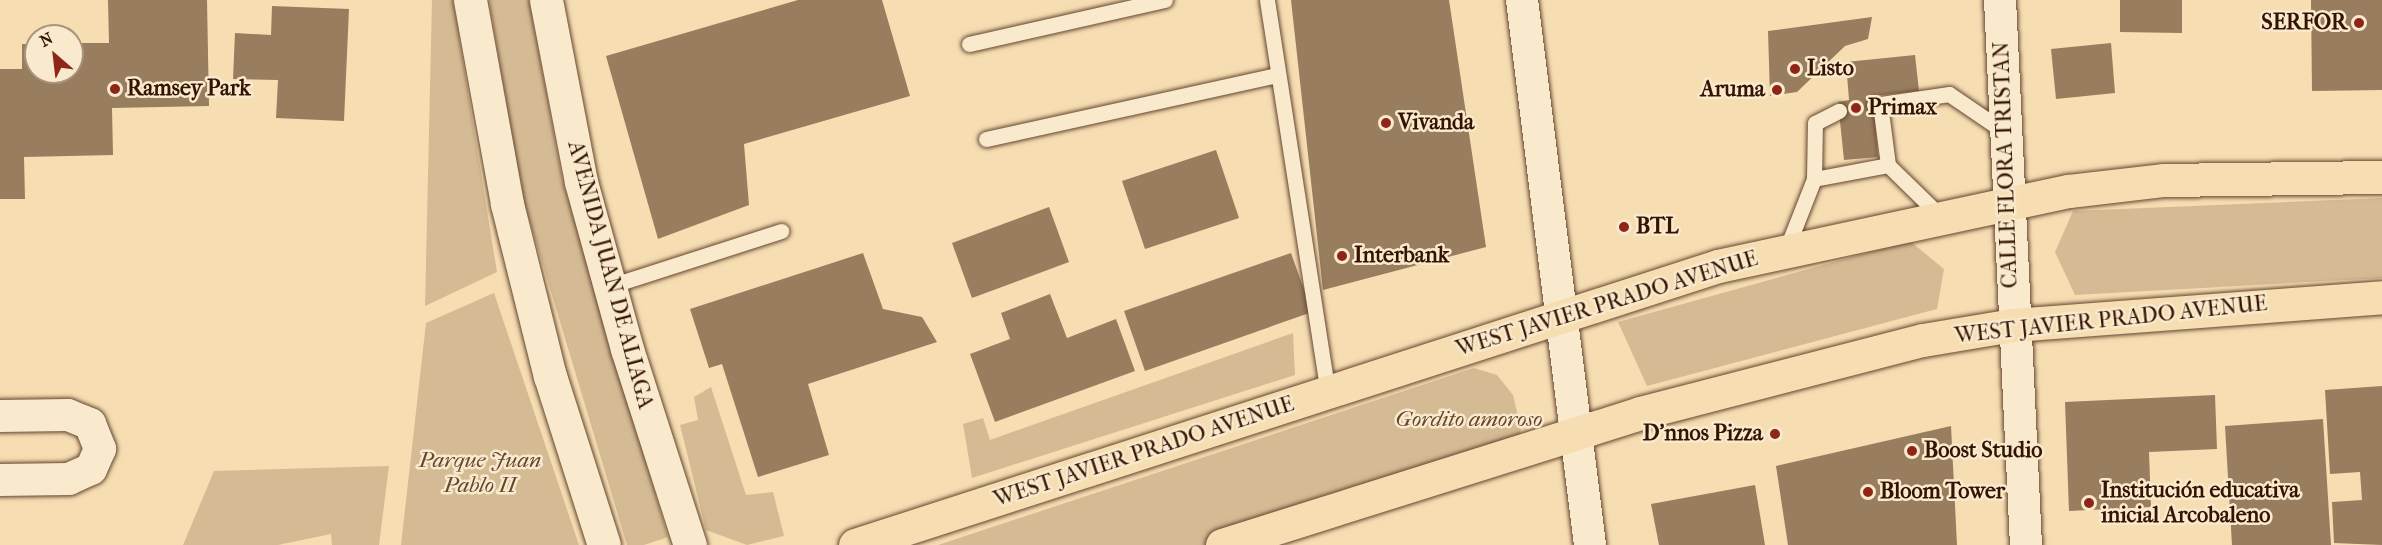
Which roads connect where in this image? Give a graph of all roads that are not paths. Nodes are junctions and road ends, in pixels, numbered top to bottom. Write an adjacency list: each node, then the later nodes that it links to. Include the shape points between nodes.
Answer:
1 (470, 0): 27 (main road, via 507,204 550,376)
2 (546, 0): 19 (main road, AVENIDA JUAN DE ALIAGA, via 581,182)
3 (1166, 0): 7 (lane)
4 (1267, 0): 8 (lane)
5 (1522, 0): 21 (street)
6 (2000, 0): 10 (street, CALLE FLORA TRISTAN)
7 (969, 44)
8 (1278, 75): 11 (lane); 23 (lane)
9 (1839, 111): 14 (lane, via 1815,123)
10 (2005, 132): 12 (lane, via 1949,94 1877,104); 15 (street, CALLE FLORA TRISTAN)
11 (986, 139)
12 (1888, 165): 14 (lane); 16 (lane)
13 (2382, 177): 15 (main road, WEST JAVIER PRADO AVENUE, via 2164,180)
14 (1814, 179): 18 (lane)
15 (2008, 202): 16 (main road, WEST JAVIER PRADO AVENUE); 22 (street, CALLE FLORA TRISTAN)
16 (1939, 215): 18 (main road, WEST JAVIER PRADO AVENUE)
17 (781, 231): 19 (lane)
18 (1786, 250): 21 (main road, WEST JAVIER PRADO AVENUE)
19 (610, 286): 28 (main road, AVENIDA JUAN DE ALIAGA)
20 (2382, 297): 22 (main road, WEST JAVIER PRADO AVENUE)
21 (1564, 315): 23 (main road, WEST JAVIER PRADO AVENUE); 25 (street)
22 (2013, 325): 25 (main road, WEST JAVIER PRADO AVENUE, via 1808,368); 32 (street, CALLE FLORA TRISTAN)
23 (1328, 393): 29 (main road, WEST JAVIER PRADO AVENUE)
24 (0, 416): 26 (street, via 68,416 90,424 100,449 91,469 69,479)
25 (1579, 433): 30 (main road, WEST JAVIER PRADO AVENUE); 31 (street)
26 (0, 480)
27 (604, 545)
28 (690, 545)
29 (855, 545)
30 (1222, 545)
31 (1590, 545)
32 (2026, 545)

